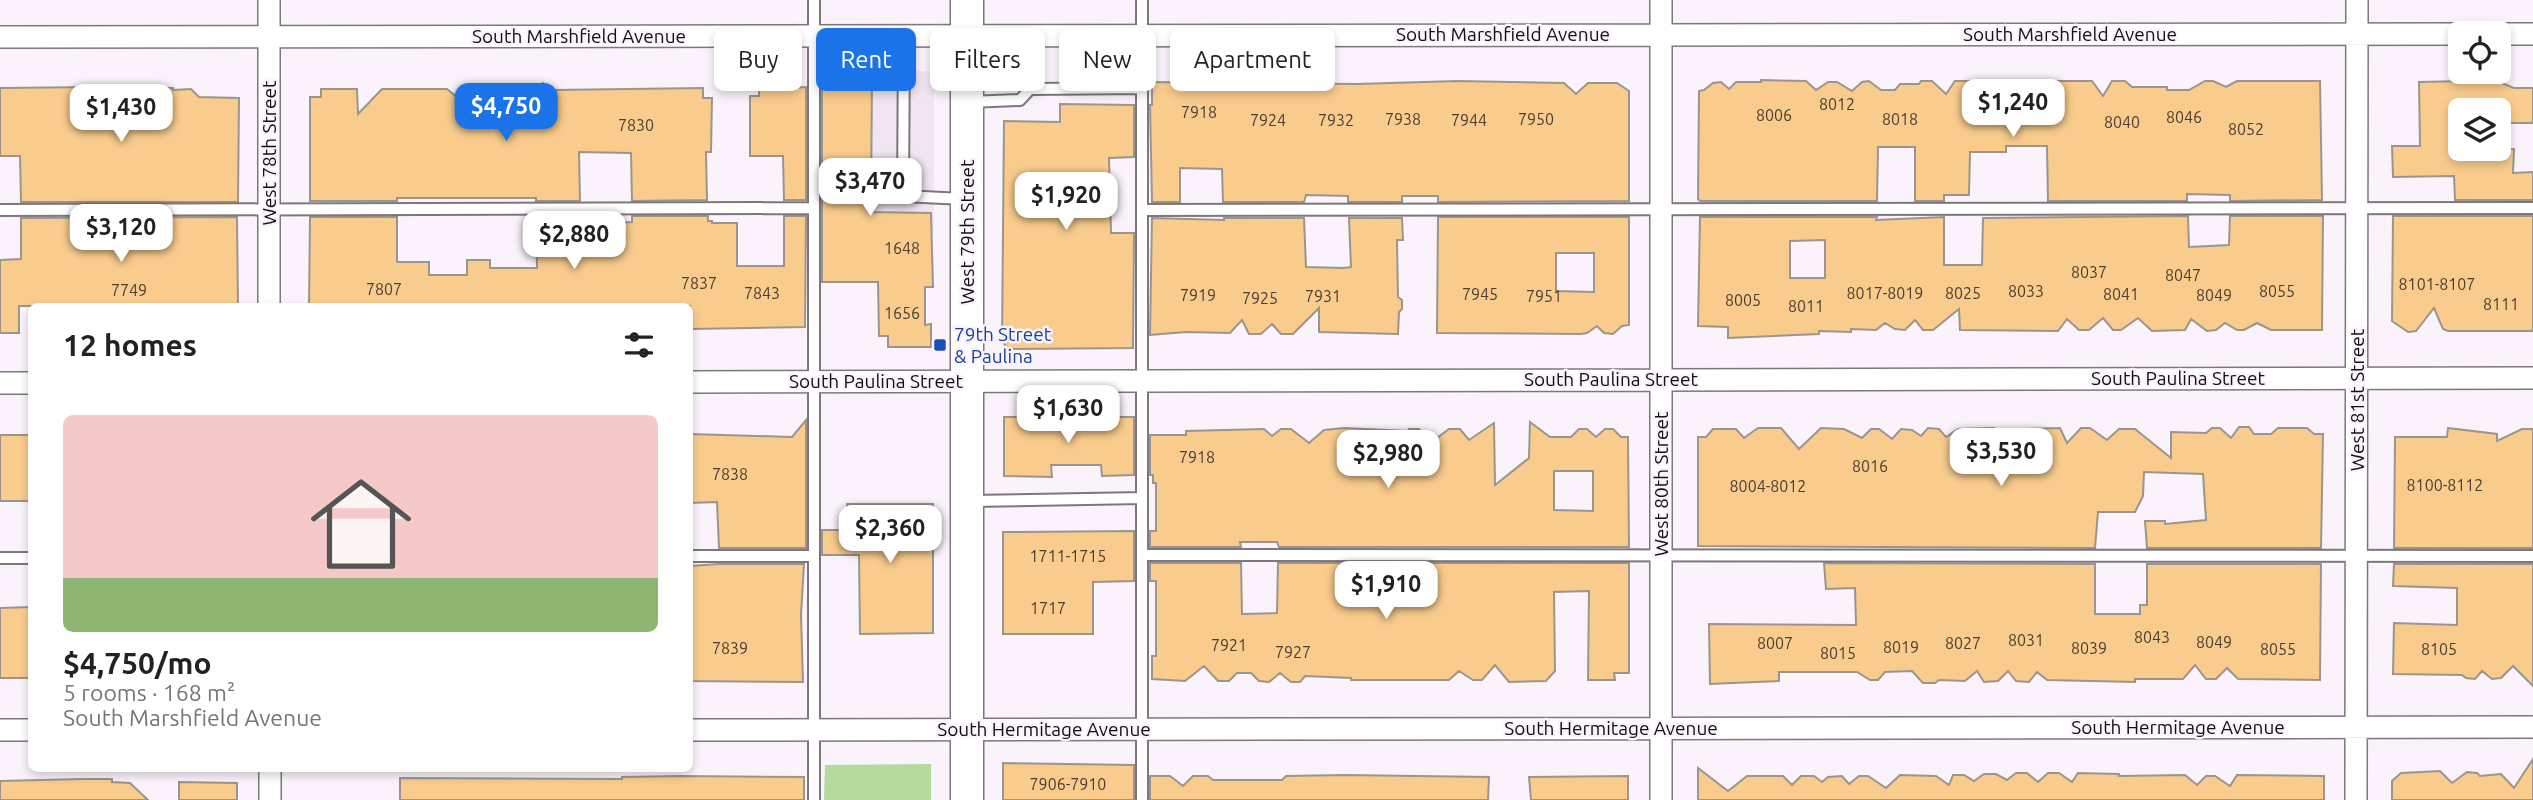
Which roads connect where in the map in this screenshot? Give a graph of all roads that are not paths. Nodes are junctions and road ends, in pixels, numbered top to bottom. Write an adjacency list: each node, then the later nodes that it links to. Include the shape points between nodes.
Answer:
1 (269, 0): 16 (street, West 78th Street)
2 (814, 0): 13 (lane)
3 (967, 0): 7 (main road, West 79th Street)
4 (1142, 0): 8 (lane)
5 (1661, 0): 9 (street, West 80th Street)
6 (2357, 0): 15 (street, West 81st Street)
7 (967, 28)
8 (1143, 28)
9 (1661, 34): 14 (street, South Marshfield Avenue); 15 (street, South Marshfield Avenue); 27 (street, West 80th Street)
10 (2448, 34): 15 (street, South Marshfield Avenue)
11 (2511, 34): 12 (street)
12 (2533, 34)
13 (814, 35): 16 (street, South Marshfield Avenue); 24 (lane)
14 (1156, 35)
15 (2357, 35): 25 (street, West 81st Street)
16 (269, 36): 17 (street, South Marshfield Avenue); 28 (street, West 78th Street)
17 (0, 37)
18 (1059, 89): 22 (lane, via 1030,89 1020,100)
19 (904, 91): 23 (lane, via 904,196)
20 (967, 91): 22 (main road, West 79th Street)
21 (1142, 91): 29 (lane)
22 (967, 102): 23 (main road, West 79th Street)
23 (967, 199): 36 (main road, West 79th Street)
24 (814, 208): 28 (lane); 38 (lane)
25 (2357, 208): 26 (lane); 27 (lane); 32 (street, West 81st Street)
26 (2533, 208)
27 (1661, 209): 29 (lane); 34 (street, West 80th Street)
28 (270, 210): 30 (lane); 31 (street, West 78th Street)
29 (1142, 210): 35 (lane)
30 (0, 211)
31 (270, 303)
32 (2357, 378): 33 (street, South Paulina Street); 34 (street, South Paulina Street); 47 (street, West 81st Street)
33 (2533, 378)
34 (1661, 379): 35 (street, South Paulina Street); 46 (street, West 80th Street)
35 (1143, 380): 36 (street, South Paulina Street); 41 (lane)
36 (967, 381): 38 (street, South Paulina Street); 42 (main road, West 79th Street)
37 (693, 382): 38 (street, South Paulina Street)
38 (814, 382): 45 (lane)
39 (0, 383): 40 (street)
40 (28, 383)
41 (1142, 498): 42 (lane); 43 (lane)
42 (967, 501): 54 (main road, West 79th Street)
43 (1143, 555): 46 (lane); 55 (lane)
44 (693, 556): 45 (lane)
45 (814, 556): 59 (lane)
46 (1661, 556): 47 (lane); 53 (street, West 80th Street)
47 (2357, 556): 48 (lane); 51 (street, West 81st Street)
48 (2533, 556)
49 (0, 558): 50 (lane)
50 (28, 558)
51 (2356, 727): 52 (street, South Hermitage Avenue); 53 (street, South Hermitage Avenue); 66 (street, West 81st Street)
52 (2533, 727)
53 (1661, 728): 55 (street, South Hermitage Avenue); 65 (street, West 80th Street)
54 (967, 729): 55 (street, South Hermitage Avenue); 59 (street, South Hermitage Avenue); 63 (main road, West 79th Street)
55 (1143, 729): 64 (lane)
56 (0, 730): 57 (street)
57 (28, 730)
58 (693, 730): 59 (street, South Hermitage Avenue)
59 (814, 730): 62 (lane)
60 (270, 772): 61 (street)
61 (270, 800)
62 (814, 800)
63 (967, 800)
64 (1142, 800)
65 (1661, 800)
66 (2356, 800)

